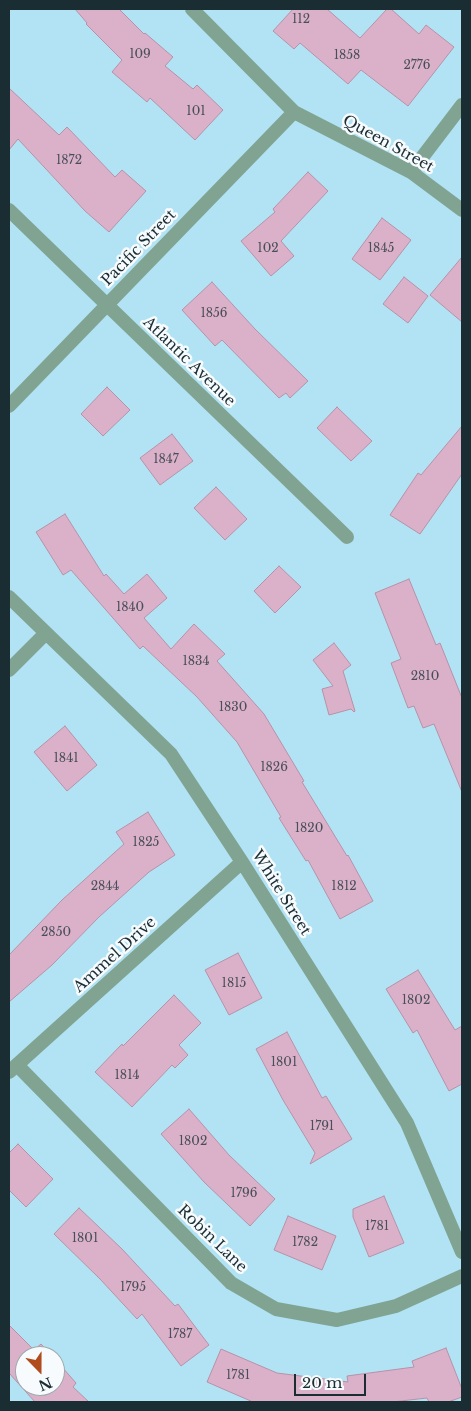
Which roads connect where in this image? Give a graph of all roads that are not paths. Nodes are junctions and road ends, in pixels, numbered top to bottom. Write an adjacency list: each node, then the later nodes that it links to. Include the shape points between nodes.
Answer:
1 (192, 9): 3 (street, Queen Street)
2 (462, 105): 4 (street)
3 (294, 112): 4 (street, Queen Street); 7 (street, Pacific Street)
4 (411, 172): 6 (street, Queen Street)
5 (9, 210): 7 (street, Atlantic Avenue)
6 (462, 210)
7 (107, 305): 8 (street, Pacific Street); 9 (street, Atlantic Avenue)
8 (9, 406)
9 (347, 537)
10 (9, 597): 11 (street, White Street)
11 (46, 633): 12 (street); 13 (street, White Street, via 171,754)
12 (9, 670)
13 (242, 862): 14 (street, Ammel Drive); 15 (street, White Street, via 407,1123)
14 (13, 1069): 16 (street, Robin Lane, via 231,1283 276,1309 337,1320 396,1306)
15 (462, 1252)
16 (462, 1276)

